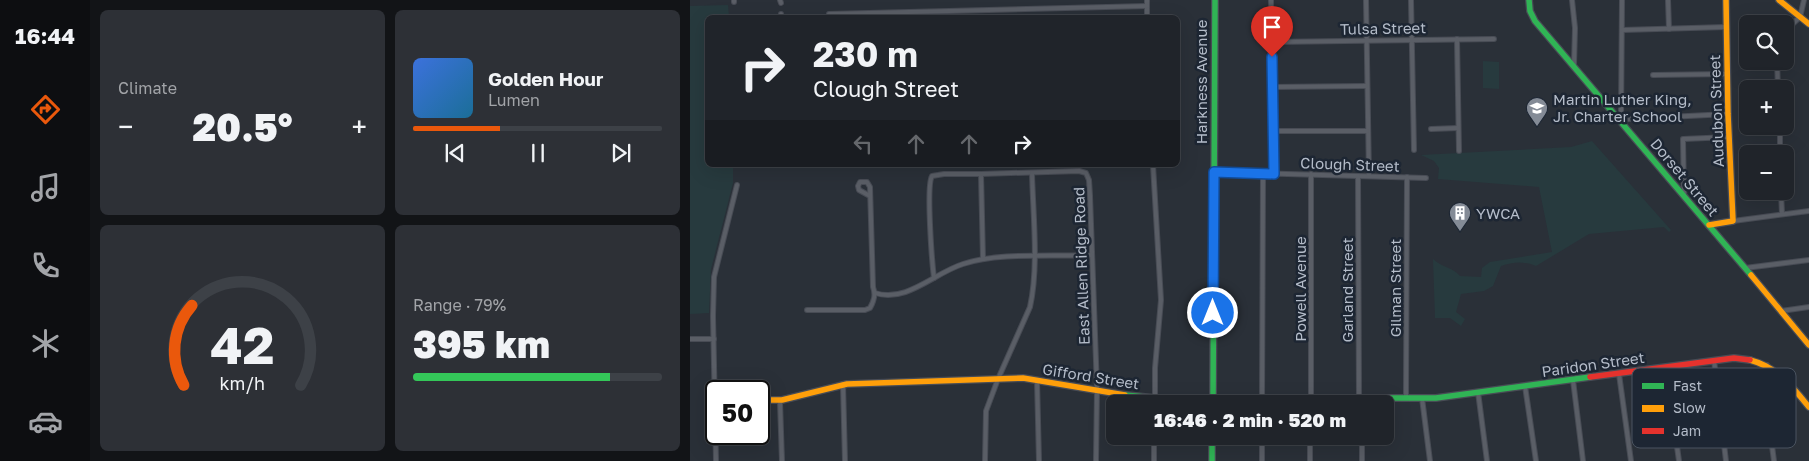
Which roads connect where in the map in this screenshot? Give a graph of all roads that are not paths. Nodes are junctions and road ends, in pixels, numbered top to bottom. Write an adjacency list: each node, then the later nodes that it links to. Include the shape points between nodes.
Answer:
1 (1147, 0): 13 (street)
2 (1215, 0): 42 (street, Harkness Avenue)
3 (1271, 0): 26 (street)
4 (1366, 0): 22 (street)
5 (1411, 0): 23 (street)
6 (1529, 0): 27 (street, Dorset Street, via 1534,19)
7 (1572, 0): 27 (street)
8 (1622, 0): 21 (street)
9 (1668, 0): 20 (street)
10 (1726, 0): 19 (street, Audubon Street)
11 (1779, 0): 16 (street)
12 (1804, 0): 16 (street)
13 (1147, 6): 14 (street); 15 (street)
14 (861, 15)
15 (1147, 15)
16 (1800, 17): 17 (street); 18 (street)
17 (1794, 23)
18 (1809, 24)
19 (1726, 27): 20 (street); 28 (street, Audubon Street)
20 (1669, 29): 21 (street)
21 (1622, 30): 33 (street)
22 (1366, 39): 23 (street, Tulsa Street); 26 (street, Tulsa Street); 30 (street)
23 (1412, 39): 24 (street, Tulsa Street); 39 (street)
24 (1457, 39): 25 (street, Tulsa Street); 34 (street)
25 (1494, 39)
26 (1272, 42): 31 (street)
27 (1574, 66): 33 (street, Dorset Street)
28 (1727, 74): 29 (street); 32 (street, Audubon Street)
29 (1653, 75)
30 (1366, 86): 31 (street); 37 (street)
31 (1272, 87): 36 (street)
32 (1728, 114): 33 (street); 38 (street, Audubon Street)
33 (1621, 121): 53 (street, Dorset Street)
34 (1458, 128): 35 (street); 40 (street)
35 (1431, 129)
36 (1273, 131): 37 (street); 46 (street)
37 (1367, 131): 49 (street)
38 (1729, 137): 53 (street, via 1683,139); 58 (street, Audubon Street)
39 (1414, 150)
40 (1459, 151)
41 (1153, 167): 92 (street, via 1161,275)
42 (1214, 172): 44 (street, Clough Street); 93 (street, Harkness Avenue)
43 (1032, 173): 45 (street, East Allen Ridge Road); 60 (street, East Allen Ridge Road, via 1079,171 1087,174); 61 (street)
44 (1263, 173): 46 (street, Clough Street); 94 (street)
45 (981, 174): 62 (street); 65 (street, East Allen Ridge Road, via 932,177)
46 (1274, 174): 47 (street, Clough Street)
47 (1311, 174): 48 (street, Clough Street); 95 (street, Powell Avenue)
48 (1358, 176): 49 (street, Clough Street); 96 (street, Garland Street)
49 (1370, 176): 50 (street, Clough Street)
50 (1407, 177): 51 (street, Clough Street); 97 (street, Gilman Street)
51 (1426, 178)
52 (737, 185): 71 (street, via 716,269)
53 (1684, 195): 59 (street, Dorset Street)
54 (870, 196): 66 (street)
55 (1781, 200): 57 (street)
56 (1809, 211): 57 (street)
57 (1782, 214): 58 (street)
58 (1733, 221): 59 (street)
59 (1710, 225): 64 (street, Dorset Street)
60 (1092, 255): 61 (street); 88 (street, East Allen Ridge Road)
61 (1034, 257): 62 (street); 82 (street, via 1035,279 1030,307)
62 (983, 259): 65 (street, via 960,265)
63 (1809, 260): 64 (street)
64 (1745, 268): 69 (street, Dorset Street)
65 (934, 278): 66 (street, via 908,292)
66 (875, 293): 68 (street, via 870,308 865,310)
67 (1809, 307): 69 (street)
68 (807, 310)
69 (1781, 311): 72 (street, Dorset Street)
70 (690, 339): 71 (street)
71 (714, 339): 83 (street)
72 (1809, 345)
73 (1714, 360): 74 (street, Paridon Street, via 1744,358); 75 (street, Paridon Street); 77 (street)
74 (1767, 365): 78 (street); 79 (street)
75 (1666, 366): 76 (street, Paridon Street)
76 (1654, 368)
77 (1715, 368)
78 (1765, 368)
79 (1772, 368)
80 (1632, 372): 81 (street, Paridon Street)
81 (1620, 374): 85 (street, Paridon Street); 127 (street)
82 (998, 379): 84 (street, Gifford Street); 86 (street, Gifford Street); 115 (street, via 986,410)
83 (715, 380)
84 (1037, 380): 88 (street, Gifford Street); 116 (street)
85 (1573, 380): 87 (street, Paridon Street); 126 (street)
86 (843, 384): 101 (street, Gifford Street); 114 (street)
87 (1525, 386): 90 (street, Paridon Street); 125 (street)
88 (1097, 390): 91 (street, Gifford Street); 117 (street, East Allen Ridge Road)
89 (1796, 391): 102 (street)
90 (1478, 392): 98 (street, Paridon Street); 124 (street)
91 (1126, 395)
92 (1155, 395)
93 (1213, 395)
94 (1262, 395)
95 (1311, 395)
96 (1360, 395)
97 (1406, 398): 98 (street, Gifford Street); 99 (street, Gifford Street)
98 (1422, 398): 123 (street)
99 (1394, 399)
100 (770, 401): 101 (street, Gifford Street)
101 (780, 402): 113 (street)
102 (1809, 407)
103 (716, 445): 112 (street)
104 (1154, 445): 118 (street)
105 (1212, 445): 119 (street)
106 (1262, 445): 120 (street)
107 (1310, 445): 121 (street)
108 (1362, 445): 122 (street)
109 (1677, 448): 128 (street)
110 (1724, 448): 129 (street)
111 (1772, 448): 130 (street)
112 (716, 461)
113 (782, 461)
114 (845, 461)
115 (985, 461)
116 (1039, 461)
117 (1096, 461)
118 (1154, 461)
119 (1212, 461)
120 (1262, 461)
121 (1310, 461)
122 (1362, 461)
123 (1430, 461)
124 (1488, 461)
125 (1536, 461)
126 (1584, 461)
127 (1631, 461)
128 (1679, 461)
129 (1726, 461)
130 (1774, 461)

